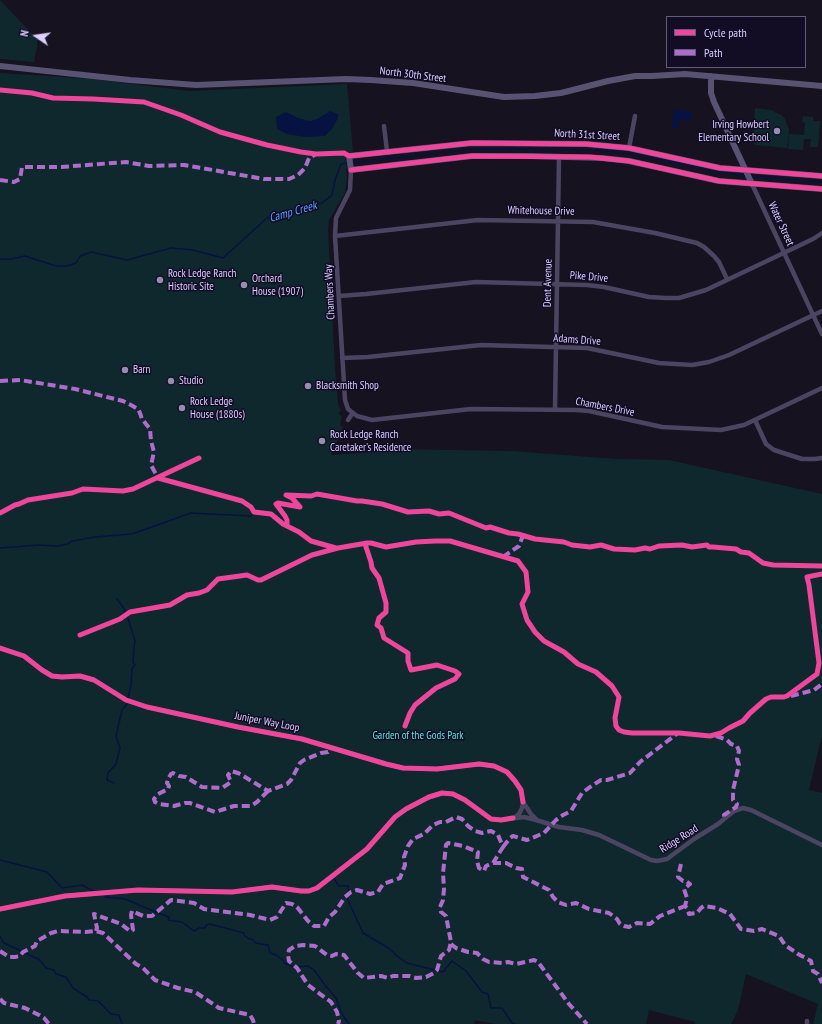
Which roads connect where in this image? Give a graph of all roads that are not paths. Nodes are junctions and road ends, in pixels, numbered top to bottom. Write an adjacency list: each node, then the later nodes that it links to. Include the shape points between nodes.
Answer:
1 (0, 66): 2 (main road, North 30th Street, via 196,85 346,79 428,85 488,95 522,97 561,93 636,76)
2 (711, 76): 3 (main road, North 30th Street); 10 (main road, Water Street, via 714,102)
3 (822, 86)
4 (635, 116): 6 (street)
5 (384, 126): 7 (street)
6 (629, 148): 7 (main road, North 31st Street, via 586,144 486,142); 10 (main road, North 31st Street, via 707,166)
7 (388, 152): 9 (main road, North 31st Street, via 349,156)
8 (559, 157): 9 (main road, North 31st Street, via 472,156); 12 (main road, North 31st Street, via 614,159 712,180); 14 (street, Dent Avenue)
9 (350, 170): 16 (street, Chambers Way, via 350,190 336,218)
10 (745, 170): 11 (main road, North 31st Street); 12 (main road, Water Street)
11 (822, 176)
12 (752, 184): 13 (main road, North 31st Street); 17 (street, Water Street)
13 (822, 189)
14 (558, 221): 16 (street, Whitehouse Drive, via 478,220); 18 (street, Whitehouse Drive, via 615,225 697,243 719,262); 19 (street, Dent Avenue)
15 (822, 232): 17 (street, Pike Drive)
16 (335, 236): 20 (street, Chambers Way)
17 (784, 253): 18 (street, Pike Drive); 22 (street, Water Street)
18 (727, 280): 19 (street, Pike Drive, via 693,295 672,298 595,286)
19 (556, 284): 20 (street, Pike Drive, via 468,283); 24 (street, Dent Avenue)
20 (339, 296): 25 (street, Chambers Way)
21 (822, 312): 22 (street, Adams Drive)
22 (813, 316): 23 (street, Water Street); 24 (street, Adams Drive, via 729,355 692,365 659,363 592,348)
23 (822, 334)
24 (555, 347): 25 (street, Adams Drive, via 472,345); 27 (street, Dent Avenue)
25 (342, 358): 28 (street, Chambers Way, via 345,400)
26 (822, 388): 30 (street, Chambers Drive)
27 (555, 409): 28 (street, Chambers Drive, via 471,408 372,420); 30 (street, Chambers Drive, via 583,410 653,426 713,431 728,430)
28 (352, 414): 29 (street)
29 (348, 420)
30 (754, 420): 31 (street, via 766,444 774,450 802,458)
31 (822, 458)
32 (0, 648): 33 (street, Juniper Way Loop, via 24,656 52,676 80,676 94,680 126,700 147,707 302,739 403,768 436,769 480,764 494,766 507,772 515,781 521,790)
33 (523, 802): 34 (street, via 519,814); 35 (street)
34 (513, 818): 35 (street, Ridge Road); 37 (street, via 491,819 465,800 453,794 442,793 429,797 395,817 367,849 310,891 272,887 232,892 138,890 65,896)
35 (536, 820): 36 (street, Ridge Road, via 598,835 657,861 667,859 734,811 743,808)
36 (822, 845)
37 (0, 909)

